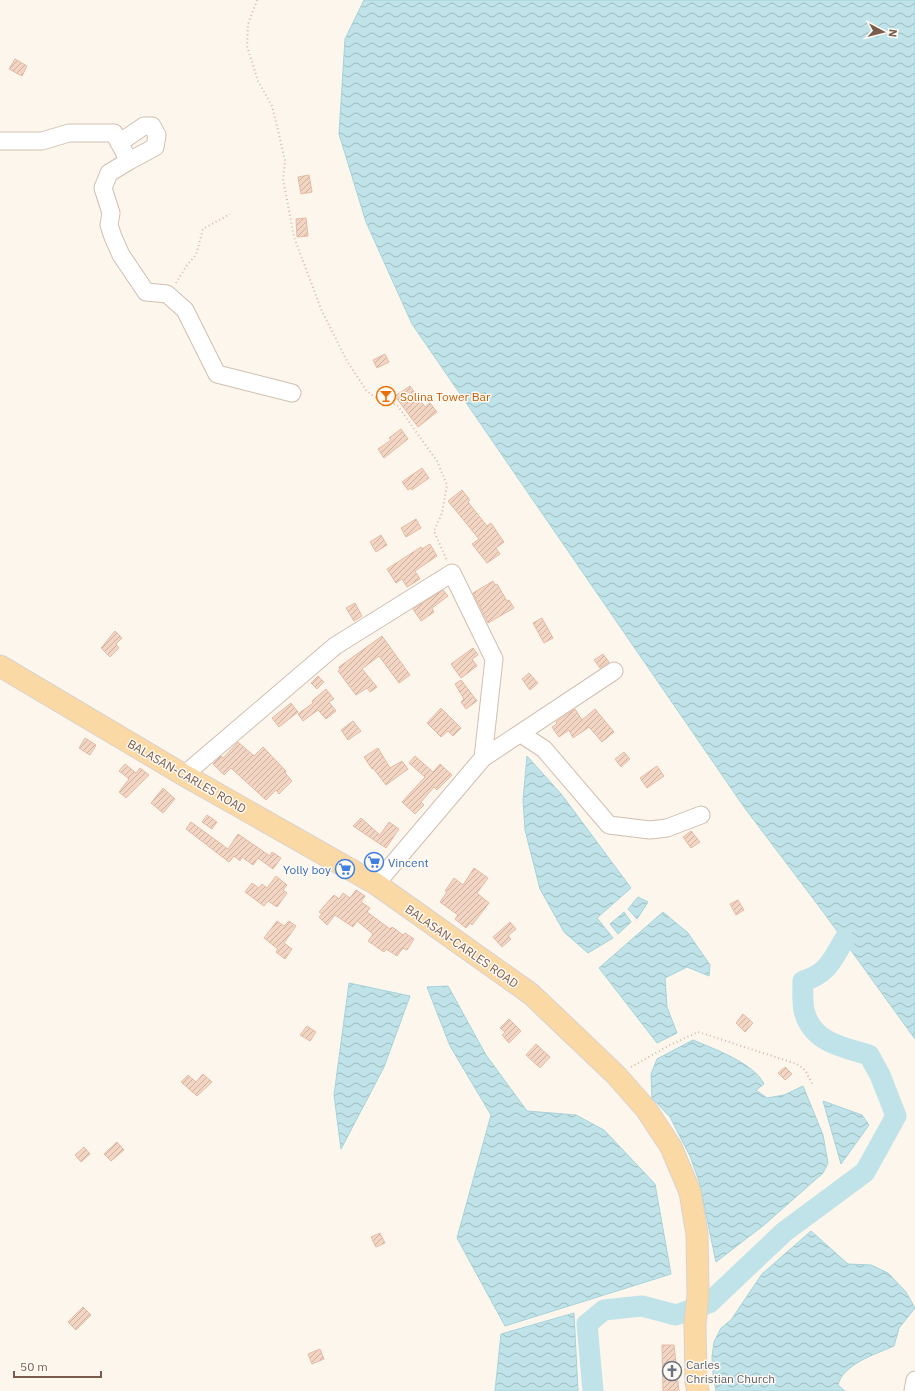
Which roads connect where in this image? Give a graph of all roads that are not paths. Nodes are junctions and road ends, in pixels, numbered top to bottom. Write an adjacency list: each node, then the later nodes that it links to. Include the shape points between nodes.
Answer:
1 (0, 142): 2 (street, via 42,141 68,133 114,133)
2 (119, 143): 3 (street); 3 (street, via 144,126 152,126 157,135 155,147)
3 (129, 161): 4 (street, via 109,172 103,188 111,213 109,225 121,255 146,292 167,294 185,310 217,374)
4 (292, 393)
5 (0, 666): 9 (main road, BALASAN-CARLES ROAD)
6 (614, 671): 7 (street)
7 (521, 734): 8 (street); 10 (street, via 544,749 609,825 650,830)
8 (484, 758): 9 (street, via 494,659 452,573 335,646); 11 (street)
9 (184, 775): 11 (main road, BALASAN-CARLES ROAD)
10 (701, 815)
11 (376, 884): 13 (main road, BALASAN-CARLES ROAD, via 531,994 616,1075 646,1109 671,1147 690,1192 697,1234 698,1295 695,1324)
12 (915, 1380): 14 (street)
13 (698, 1391)
14 (913, 1391)

